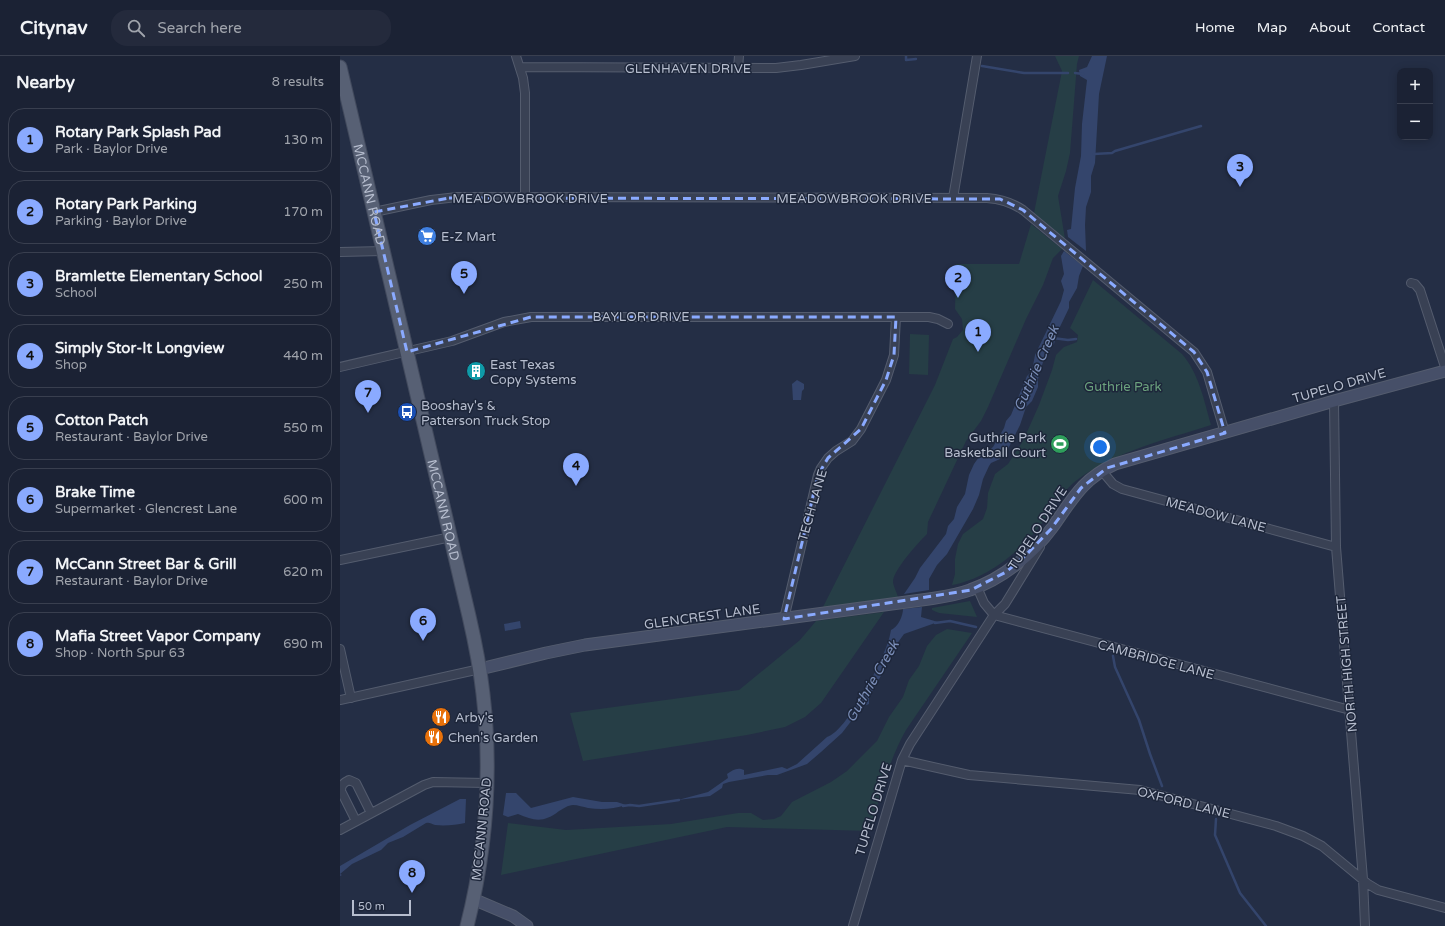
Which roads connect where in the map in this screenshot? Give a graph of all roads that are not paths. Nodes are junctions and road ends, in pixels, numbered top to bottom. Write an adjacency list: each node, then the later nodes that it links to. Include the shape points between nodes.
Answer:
1 (516, 56): 6 (street)
2 (738, 56): 7 (street)
3 (855, 56): 7 (street, GLENHAVEN DRIVE, via 784,67)
4 (977, 56): 9 (street)
5 (340, 67): 10 (main road, MCCANN ROAD)
6 (520, 67): 7 (street, GLENHAVEN DRIVE); 8 (street, via 525,93)
7 (738, 68)
8 (525, 197): 9 (street, MEADOWBROOK DRIVE); 10 (street, MEADOWBROOK DRIVE, via 449,198)
9 (953, 198): 21 (street, MEADOWBROOK DRIVE, via 997,199 1019,208 1188,346 1207,372)
10 (374, 212): 11 (main road, MCCANN ROAD)
11 (383, 251): 12 (street); 16 (main road, MCCANN ROAD)
12 (340, 252)
13 (1411, 283): 18 (street, via 1420,290)
14 (896, 317): 15 (street, BAYLOR DRIVE, via 934,318); 16 (street, BAYLOR DRIVE, via 532,316); 29 (street, TECH LANE, via 894,355 884,384 861,429 852,440 828,458 818,475)
15 (948, 324)
16 (406, 352): 17 (street, BAYLOR DRIVE); 24 (main road, MCCANN ROAD)
17 (340, 367)
18 (1445, 367)
19 (1445, 371): 20 (street, TUPELO DRIVE)
20 (1334, 401): 21 (street, TUPELO DRIVE); 25 (street, NORTH HIGH STREET)
21 (1225, 432): 22 (street, TUPELO DRIVE, via 1115,464)
22 (1102, 471): 23 (street, TUPELO DRIVE, via 1081,488); 25 (street, MEADOW LANE, via 1112,484 1122,489)
23 (1051, 530): 27 (street, GLENCREST LANE, via 1016,564); 28 (street, TUPELO DRIVE, via 1005,604)
24 (451, 537): 26 (street); 31 (main road, MCCANN ROAD)
25 (1336, 547): 34 (street, NORTH HIGH STREET)
26 (340, 560)
27 (977, 587): 28 (street, via 984,603); 29 (street, GLENCREST LANE, via 941,597)
28 (994, 615): 34 (street, CAMBRIDGE LANE); 35 (street, TUPELO DRIVE, via 916,734)
29 (784, 619): 31 (street, GLENCREST LANE, via 585,645)
30 (340, 649): 32 (street)
31 (480, 669): 32 (street, GLENCREST LANE); 36 (main road, MCCANN ROAD, via 486,727)
32 (351, 698): 33 (street, GLENCREST LANE)
33 (340, 700)
34 (1350, 710): 40 (street, NORTH HIGH STREET)
35 (902, 760): 40 (street, OXFORD LANE, via 969,775 1147,791 1294,832 1322,846); 45 (street, TUPELO DRIVE)
36 (486, 783): 37 (street, via 433,782); 41 (main road, MCCANN ROAD, via 483,834)
37 (371, 813): 38 (street); 38 (street, via 356,782 348,780 340,791)
38 (356, 821): 39 (street)
39 (340, 830)
40 (1363, 879): 42 (street, OXFORD LANE, via 1378,890); 46 (street, NORTH HIGH STREET)
41 (473, 899): 43 (main road); 44 (street, MCCANN ROAD, via 513,916)
42 (1445, 908)
43 (467, 926)
44 (527, 926)
45 (853, 926)
46 (1364, 926)

